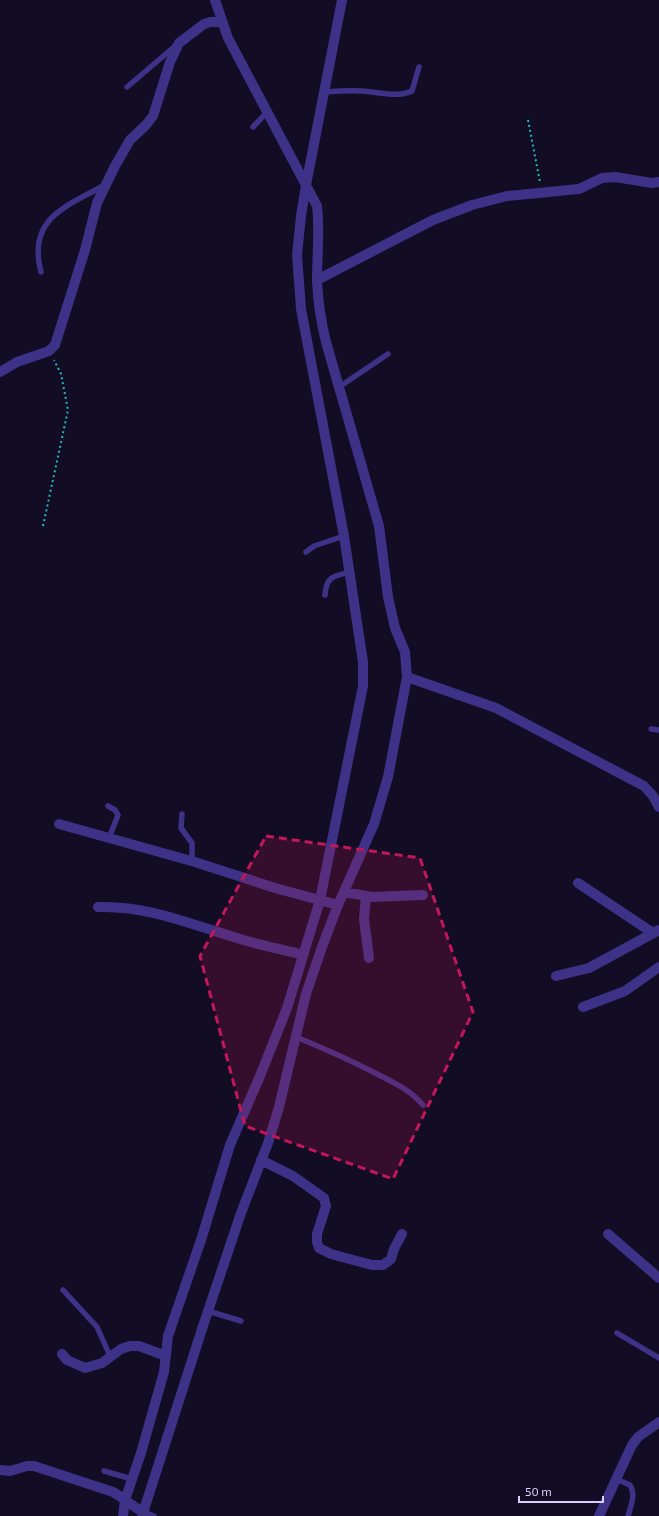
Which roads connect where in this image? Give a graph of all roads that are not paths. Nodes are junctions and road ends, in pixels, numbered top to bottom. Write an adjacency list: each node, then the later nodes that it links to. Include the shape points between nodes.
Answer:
1 (215, 0): 3 (street)
2 (342, 0): 7 (street)
3 (222, 22): 4 (street, via 204,24); 8 (street)
4 (179, 43): 6 (lane); 11 (street, via 170,62 153,116 124,148)
5 (419, 67): 7 (lane, via 410,93)
6 (127, 87)
7 (325, 92): 12 (street)
8 (267, 112): 9 (lane); 12 (street)
9 (253, 127)
10 (659, 182): 14 (street, via 602,178 579,189 507,196 433,220)
11 (105, 185): 13 (lane, via 50,218 41,233 37,255); 16 (street, via 97,203 55,345 49,351 17,362)
12 (308, 189): 14 (street, via 317,206); 18 (street, via 301,216 297,255 301,309)
13 (41, 272)
14 (317, 280): 17 (street, via 320,314)
15 (388, 354): 17 (lane)
16 (0, 372)
17 (339, 387): 22 (street, via 379,526 388,597 395,628 405,652)
18 (344, 536): 19 (lane, via 314,546); 20 (street)
19 (306, 552)
20 (350, 572): 21 (lane, via 328,581); 35 (street, via 363,662 363,686)
21 (325, 595)
22 (407, 677): 26 (street, via 496,708 644,786); 32 (street, via 388,778 374,824)
23 (651, 729): 24 (lane)
24 (659, 730)
25 (108, 806): 29 (lane, via 118,815)
26 (659, 807)
27 (182, 814): 30 (lane, via 181,828 192,843)
28 (60, 824): 29 (street)
29 (109, 838): 30 (street)
30 (192, 860): 35 (street)
31 (578, 883): 37 (street)
32 (344, 892): 33 (street); 35 (street)
33 (366, 896): 34 (street); 39 (street, via 364,919)
34 (423, 896)
35 (328, 903): 38 (street); 43 (street, via 322,947 306,994)
36 (98, 907): 38 (street, via 118,906 140,910)
37 (656, 931): 41 (street, via 589,968)
38 (303, 955): 55 (street, via 287,1008 230,1145 168,1336)
39 (370, 958)
40 (659, 967): 42 (street, via 625,991)
41 (556, 976)
42 (583, 1008)
43 (296, 1036): 44 (lane, via 393,1082 414,1094); 45 (street)
44 (423, 1105)
45 (261, 1160): 46 (street, via 293,1176 324,1198 326,1206 317,1242 320,1248 331,1254 372,1265 383,1265 391,1259); 50 (street)
46 (402, 1234)
47 (608, 1234): 48 (street)
48 (659, 1278)
49 (63, 1290): 54 (lane, via 97,1326)
50 (208, 1310): 51 (lane); 62 (street)
51 (241, 1321)
52 (617, 1333): 56 (lane)
53 (62, 1354): 54 (street, via 67,1360 85,1368 102,1363)
54 (110, 1356): 55 (street, via 121,1349 139,1346)
55 (166, 1356): 60 (street, via 164,1372)
56 (659, 1358)
57 (659, 1422): 61 (street, via 638,1437)
58 (0, 1470): 62 (street, via 10,1471 34,1466 112,1492)
59 (104, 1471): 60 (lane)
60 (132, 1479): 62 (street)
61 (616, 1479): 64 (street); 65 (lane, via 630,1485 633,1491)
62 (139, 1510): 63 (street)
63 (123, 1516)
64 (599, 1516)
65 (628, 1516)

